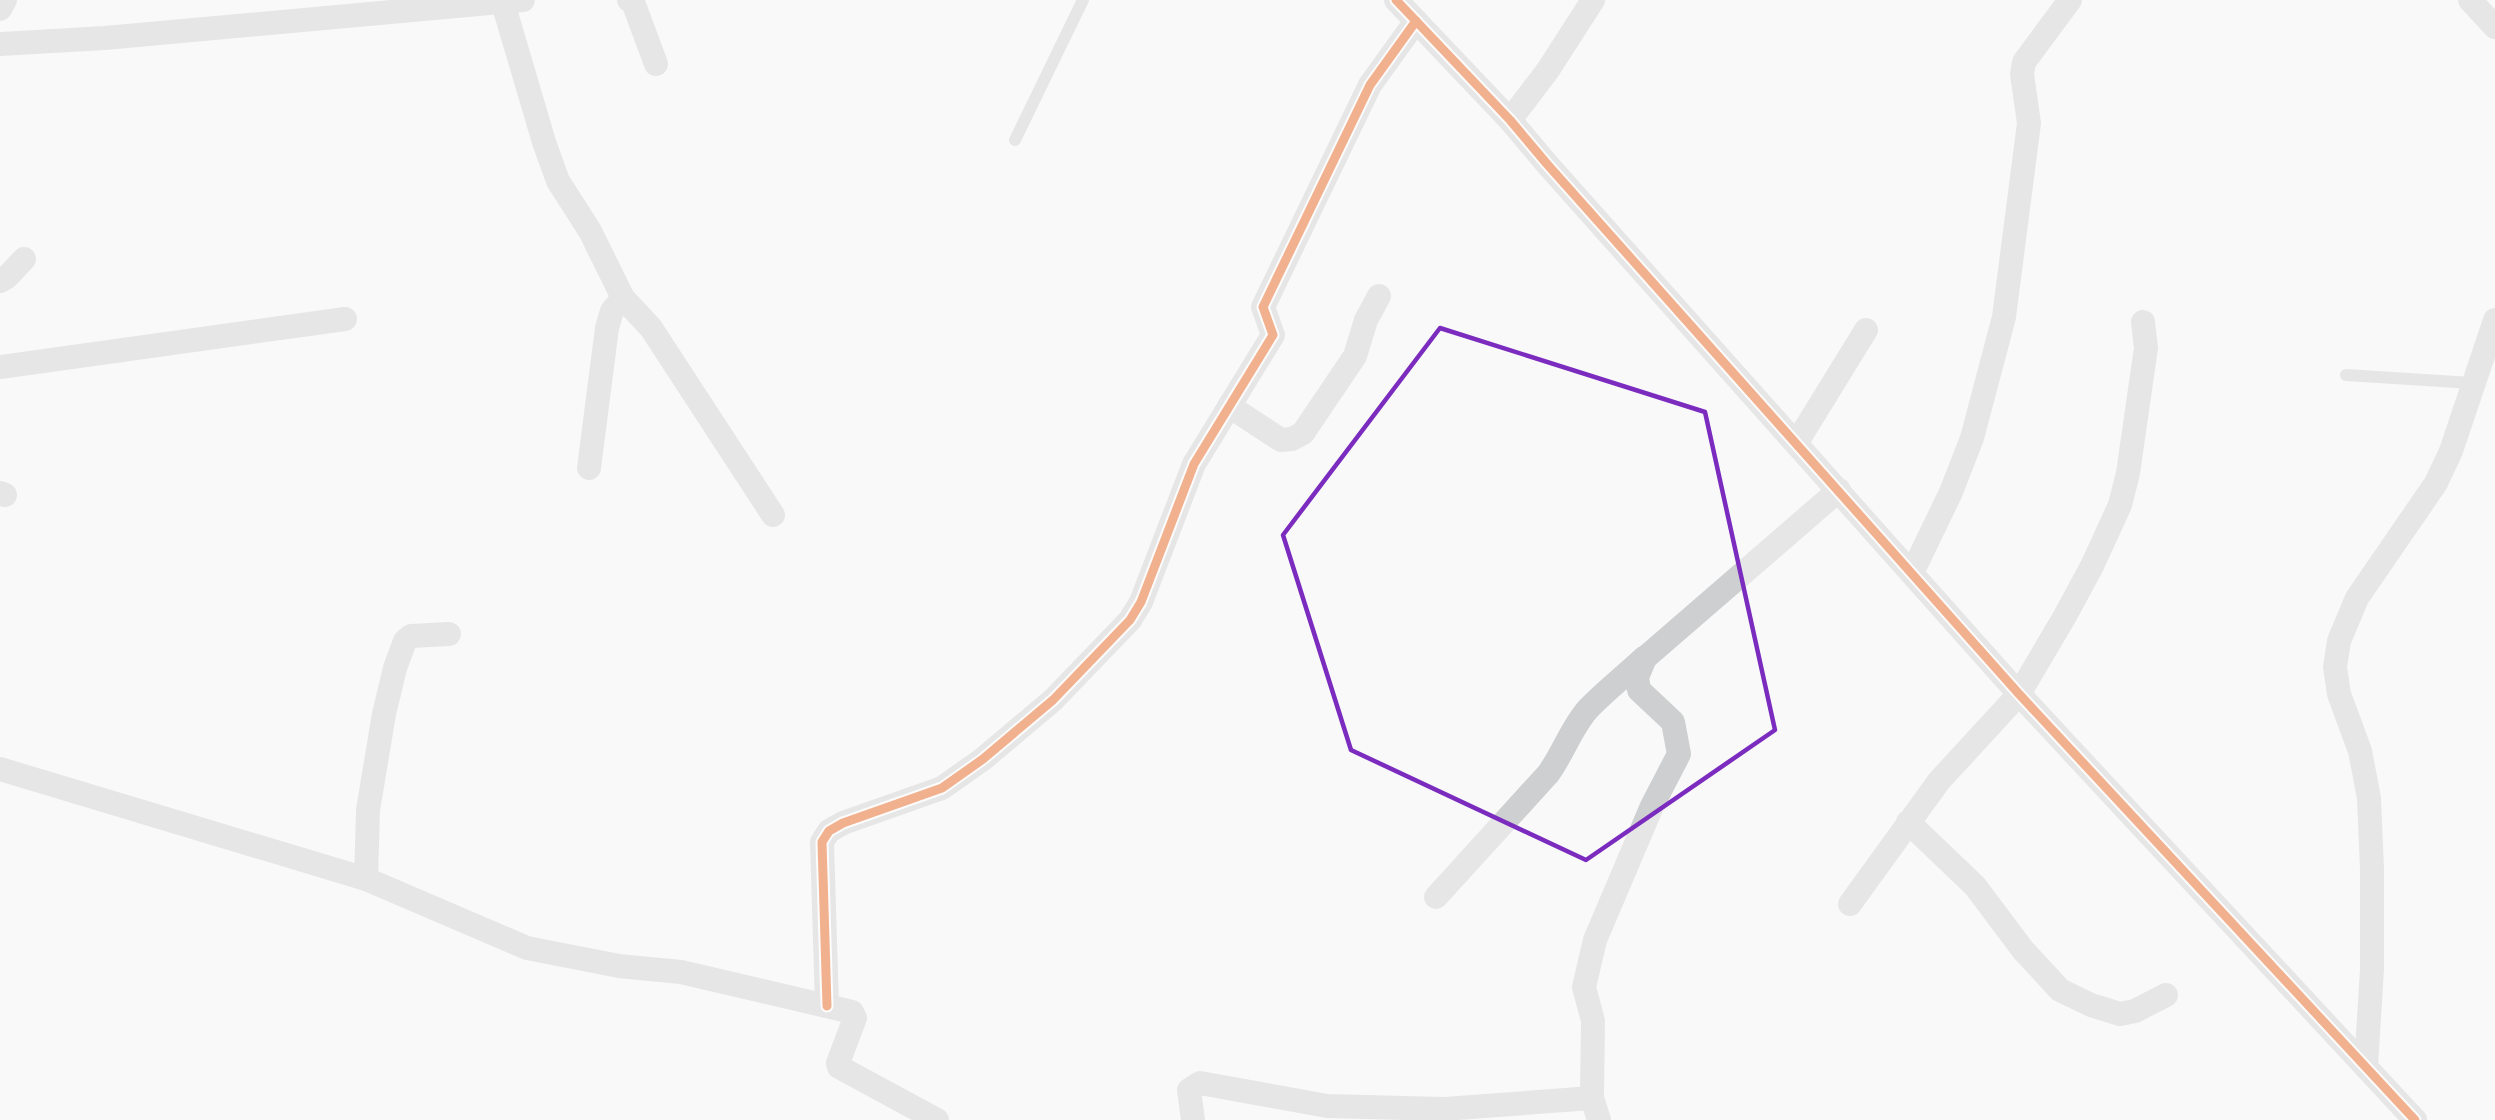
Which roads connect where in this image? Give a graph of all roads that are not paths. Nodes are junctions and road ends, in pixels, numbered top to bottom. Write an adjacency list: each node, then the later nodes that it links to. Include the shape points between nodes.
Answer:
1 (4, 0): 10 (street)
2 (629, 0): 14 (street)
3 (1083, 0): 16 (lane)
4 (1396, 0): 11 (street)
5 (1593, 0): 15 (street)
6 (2070, 0): 33 (street, via 2024,62 2029,123 2004,317 1972,438)
7 (2470, 0): 12 (street)
8 (513, 1): 9 (street); 20 (street, via 544,142 558,181 590,231)
9 (410, 6): 13 (street, via 94,39)
10 (0, 9)
11 (1416, 21): 15 (street); 28 (street, via 1370,85 1263,307 1273,335)
12 (2495, 27)
13 (0, 44)
14 (656, 64)
15 (1510, 120): 29 (street)
16 (1015, 140)
17 (24, 259): 18 (street)
18 (0, 280)
19 (1379, 296): 28 (street, via 1354,356 1303,433 1281,440)
20 (623, 298): 30 (street, via 612,311 607,328); 32 (street, via 651,328)
21 (345, 319): 25 (street)
22 (2495, 320): 27 (street)
23 (2143, 322): 36 (street, via 2144,370 2120,505 2065,616)
24 (1866, 330): 29 (street)
25 (0, 366)
26 (2346, 375): 27 (lane)
27 (2472, 383): 44 (street, via 2451,451 2436,483 2357,598 2336,658 2339,694 2360,751 2369,798 2373,869)
28 (1229, 406): 43 (street, via 1194,464 1141,602 1130,620 1053,700 942,788 829,831 822,842)
29 (1797, 442): 31 (street)
30 (589, 468)
31 (1839, 490): 33 (street); 35 (street)
32 (773, 515)
33 (1912, 573): 36 (street)
34 (449, 634): 39 (street, via 411,636 405,641 395,669 368,810)
35 (1645, 658): 40 (street, via 1587,710 1548,774); 45 (street, via 1637,677 1639,690 1673,722 1679,754 1652,806 1596,940 1586,978 1584,987 1593,1021)
36 (2019, 694): 38 (street, via 1939,781); 44 (street)
37 (0, 769): 39 (street)
38 (1908, 822): 41 (street); 42 (street, via 1975,886 2023,950 2060,990 2120,1014 2135,1011)
39 (366, 879): 43 (street, via 527,948 619,966 681,972)
40 (1436, 897)
41 (1850, 904)
42 (2166, 994)
43 (827, 1006): 46 (street, via 852,1012 855,1018 838,1063 842,1070)
44 (2366, 1067): 48 (street)
45 (1596, 1109): 47 (street, via 1327,1106 1200,1083 1189,1090)
46 (937, 1120)
47 (1193, 1120)
48 (2415, 1120)

